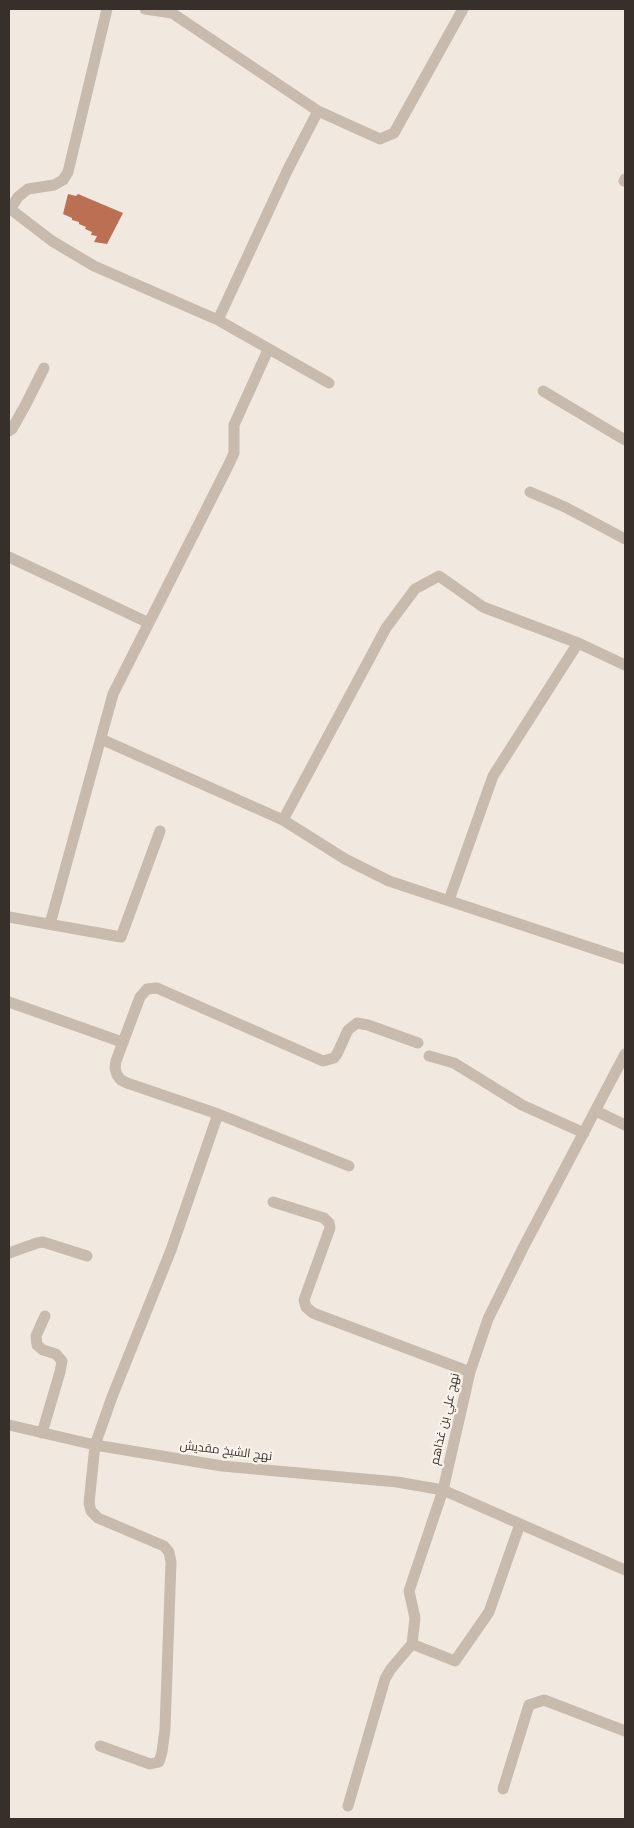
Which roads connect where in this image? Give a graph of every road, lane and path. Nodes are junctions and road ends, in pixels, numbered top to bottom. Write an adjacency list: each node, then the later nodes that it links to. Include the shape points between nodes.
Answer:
1 (108, 9): 6 (street, via 68,172 54,185 28,190)
2 (145, 9): 4 (street)
3 (462, 9): 5 (street, via 394,133 380,139)
4 (173, 11): 5 (street)
5 (318, 111): 7 (street)
6 (10, 208): 7 (street, via 52,241 94,266)
7 (218, 320): 8 (street)
8 (268, 350): 10 (street); 17 (street, via 234,424 234,453)
9 (44, 368): 12 (street)
10 (329, 383)
11 (543, 391): 13 (street)
12 (9, 432)
13 (625, 440)
14 (530, 492): 15 (street, via 565,506)
15 (625, 539)
16 (9, 557): 17 (street)
17 (149, 623): 20 (street, via 112,694)
18 (578, 643): 19 (street); 21 (street, via 483,607 439,576 415,589 386,628); 23 (street, via 493,776)
19 (625, 664)
20 (101, 739): 21 (street); 25 (street)
21 (283, 820): 23 (street, via 345,859 389,881)
22 (160, 831): 25 (street, via 121,937)
23 (449, 900): 26 (street)
24 (9, 917): 25 (street)
25 (50, 924)
26 (625, 959)
27 (9, 1002): 28 (street)
28 (122, 1042): 29 (street, via 143,993 157,988 323,1061 334,1058 348,1030 357,1023); 33 (street, via 115,1068 121,1080)
29 (418, 1043)
30 (625, 1054): 32 (street, نهج علي بن غذاهم)
31 (429, 1056): 35 (street, via 454,1063 522,1105)
32 (596, 1110): 34 (street); 35 (street, نهج علي بن غذاهم)
33 (218, 1114): 36 (street); 44 (street, via 171,1250)
34 (625, 1125)
35 (584, 1133): 41 (street, نهج علي بن غذاهم, via 488,1319)
36 (348, 1166)
37 (272, 1202): 41 (street, via 329,1222 330,1228 304,1300 306,1307)
38 (9, 1254): 39 (street, via 43,1242)
39 (87, 1256)
40 (45, 1316): 43 (street, via 36,1336 37,1345 56,1354 62,1361)
41 (470, 1372): 45 (street, نهج علي بن غذاهم)
42 (9, 1425): 43 (street, نهج الشيخ مقديش)
43 (42, 1433): 44 (street, نهج الشيخ مقديش)
44 (95, 1445): 45 (street, نهج الشيخ مقديش, via 222,1466 397,1482); 50 (street, via 91,1511 98,1518 164,1546 171,1562 165,1729 160,1759 150,1764)
45 (443, 1490): 46 (street, نهج الشيخ مقديش); 48 (street, نهج علي بن غذاهم, via 409,1592 415,1618)
46 (520, 1524): 47 (street, نهج الشيخ مقديش); 48 (street, via 489,1612 455,1661)
47 (625, 1570)
48 (412, 1644): 52 (street, via 385,1679)
49 (625, 1731): 51 (street, via 544,1700 529,1705)
50 (100, 1746)
51 (503, 1789)
52 (348, 1806)

